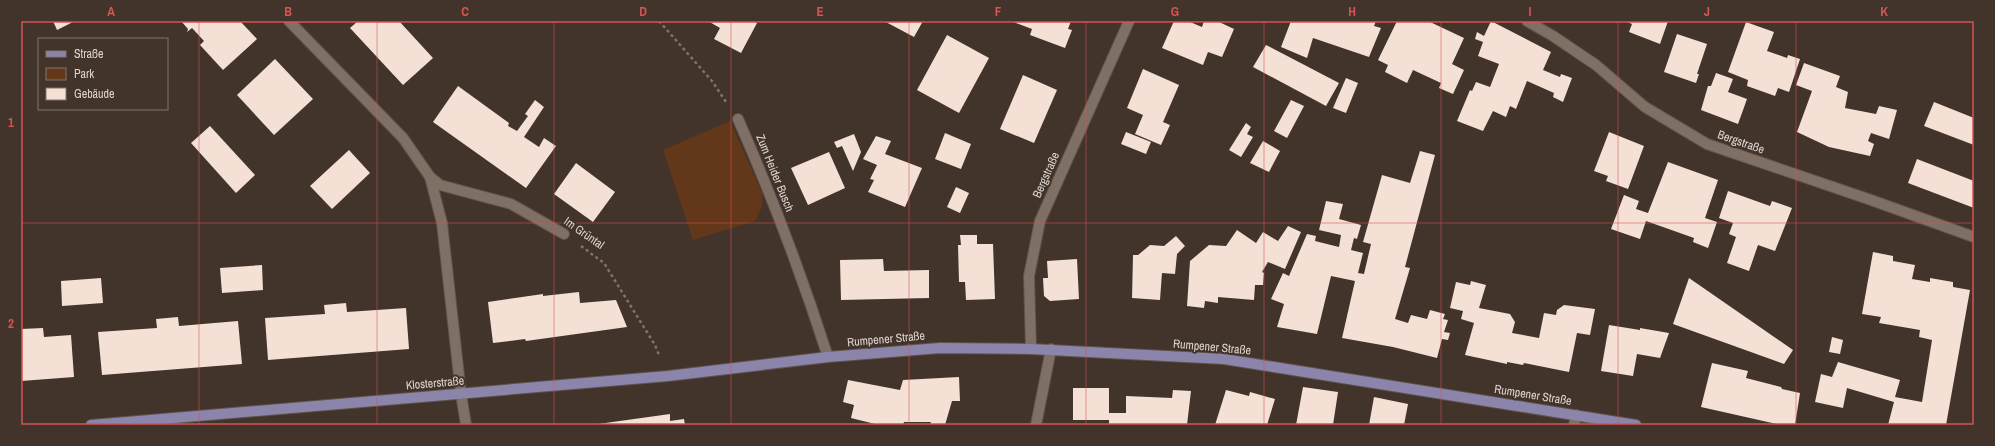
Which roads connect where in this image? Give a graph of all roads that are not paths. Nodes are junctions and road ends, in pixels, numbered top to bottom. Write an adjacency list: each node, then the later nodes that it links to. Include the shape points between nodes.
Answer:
1 (289, 21): 5 (street, Im Grüntal, via 403,138)
2 (1129, 21): 8 (street, Bergstraße, via 1040,221 1029,276)
3 (1527, 21): 7 (street, Bergstraße, via 1596,66 1646,107 1707,144)
4 (738, 119): 10 (street, Zum Heider Busch, via 776,209)
5 (430, 177): 6 (street, Im Grüntal, via 440,185 511,204); 12 (street, Im Grüntal, via 442,223)
6 (564, 234)
7 (1974, 237)
8 (1031, 348): 9 (main road, Rumpener Straße); 10 (main road, Rumpener Straße, via 940,348)
9 (1051, 349): 13 (main road, Rumpener Straße, via 1224,359); 16 (street)
10 (828, 357): 11 (main road, Rumpener Straße)
11 (781, 363): 12 (main road, Klosterstraße, via 668,376)
12 (461, 394): 14 (main road, Klosterstraße); 15 (street, Im Grüntal)
13 (1575, 420): 17 (main road, Rumpener Straße)
14 (91, 425)
15 (466, 425)
16 (1036, 425)
17 (1636, 425)

